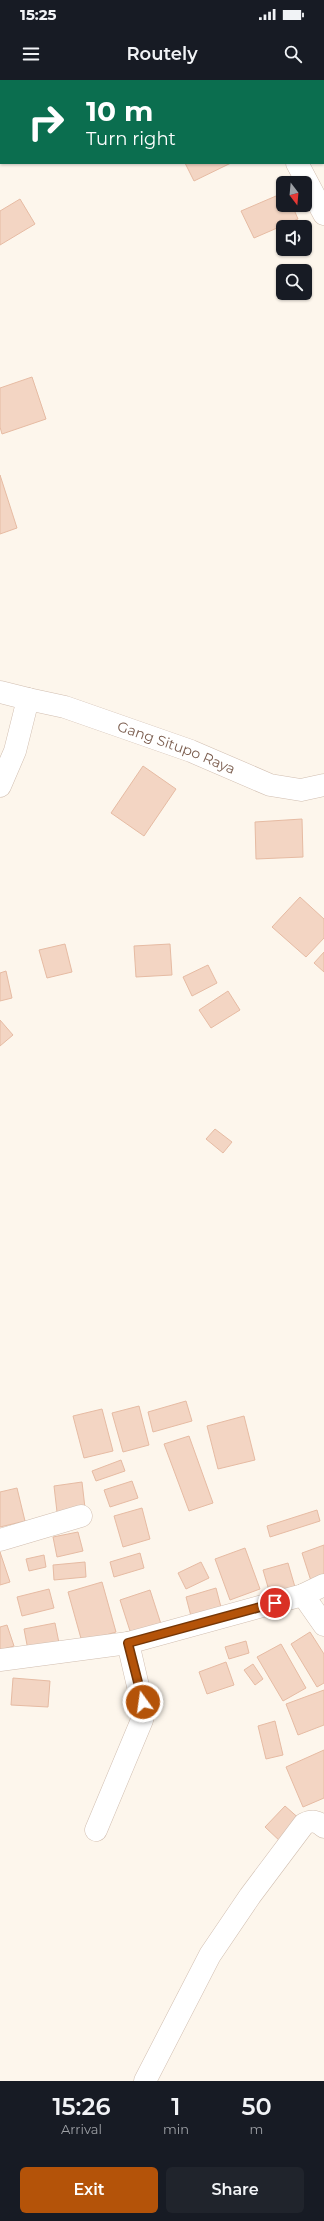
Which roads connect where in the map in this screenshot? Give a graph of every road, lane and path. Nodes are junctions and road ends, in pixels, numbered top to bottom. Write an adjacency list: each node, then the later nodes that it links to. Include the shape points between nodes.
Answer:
1 (298, 164): 2 (street)
2 (324, 214)
3 (0, 692): 4 (street, Gang Situpo Raya)
4 (28, 699): 5 (street, Gang Situpo Raya, via 65,707 191,751 270,785 301,790); 6 (street, via 14,751)
5 (324, 785)
6 (0, 786)
7 (80, 1516): 8 (street)
8 (0, 1540)
9 (324, 1585): 10 (street)
10 (303, 1595): 11 (street); 12 (street)
11 (324, 1625)
12 (128, 1643): 13 (street); 15 (street, via 144,1712)
13 (0, 1660)
14 (324, 1827): 16 (street, via 318,1822 304,1824 250,1896 210,1955)
15 (96, 1830)
16 (145, 2081)

